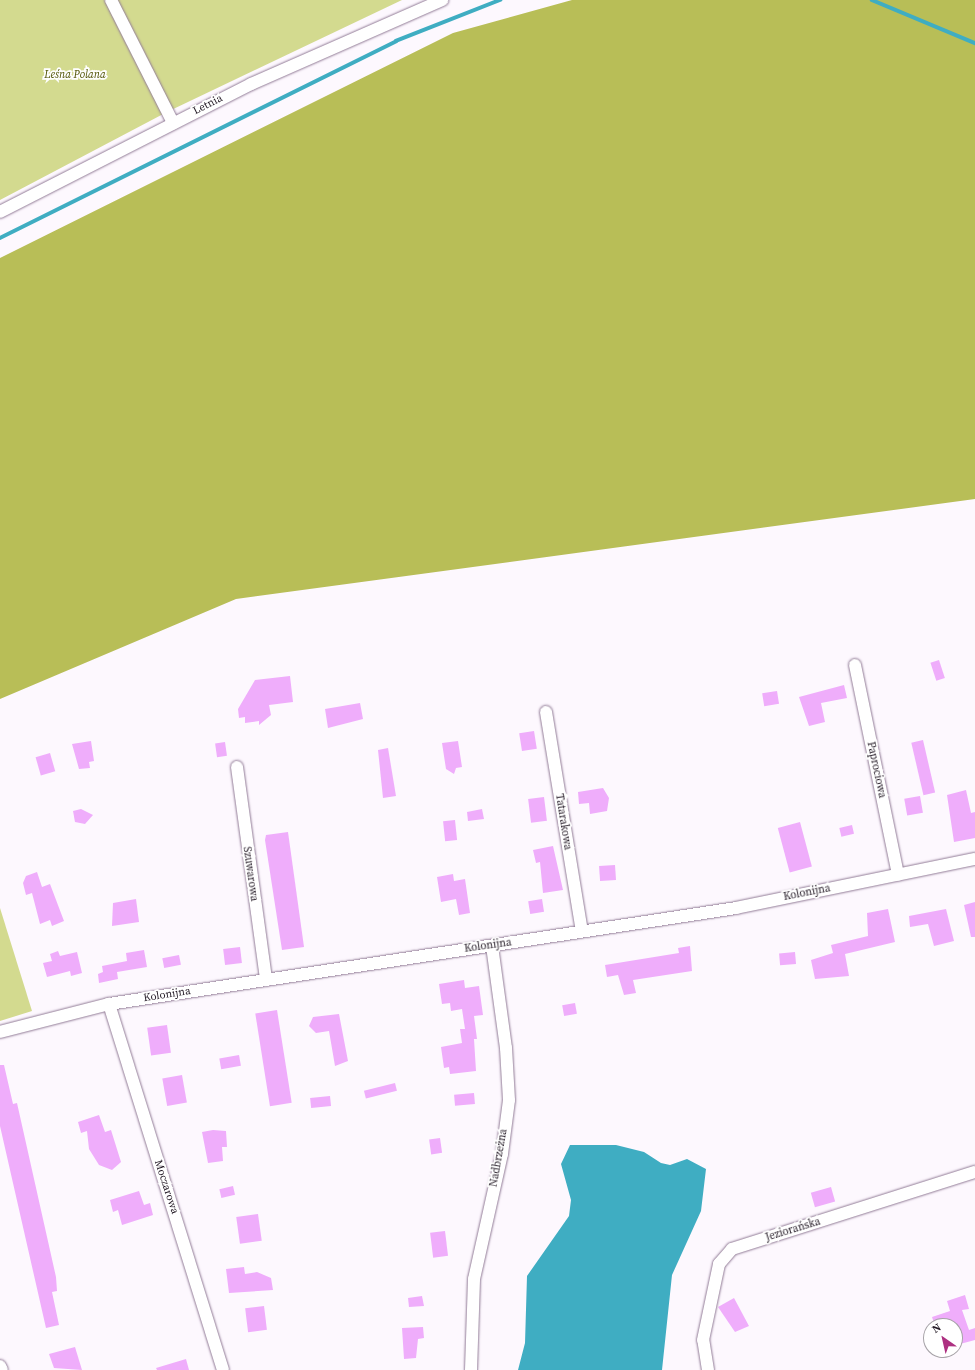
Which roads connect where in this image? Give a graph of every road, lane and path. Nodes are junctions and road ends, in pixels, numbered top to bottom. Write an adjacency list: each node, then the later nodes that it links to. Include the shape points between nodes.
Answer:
1 (111, 0): 3 (street)
2 (440, 1): 3 (street, Letnia, via 250,84)
3 (173, 124): 4 (street, Letnia)
4 (0, 212)
5 (854, 666): 9 (street, Paprociowa)
6 (546, 712): 10 (street, Tatarakowa)
7 (237, 767): 12 (street, Szuwarowa)
8 (975, 859): 9 (street, Kolonijna)
9 (898, 875): 10 (street, Kolonijna, via 736,908)
10 (582, 932): 11 (street, Kolonijna)
11 (492, 946): 12 (street, Kolonijna); 19 (street, Nadbrzeżna, via 506,1048 509,1100 502,1154 474,1279)
12 (266, 980): 13 (street, Kolonijna)
13 (109, 1004): 14 (street, Kolonijna); 18 (street, Moczarowa)
14 (0, 1032)
15 (975, 1172): 20 (street, Jeziorańska, via 732,1249 719,1264 703,1340)
16 (0, 1366): 17 (street)
17 (2, 1370)
18 (223, 1370)
19 (471, 1370)
20 (708, 1370)

